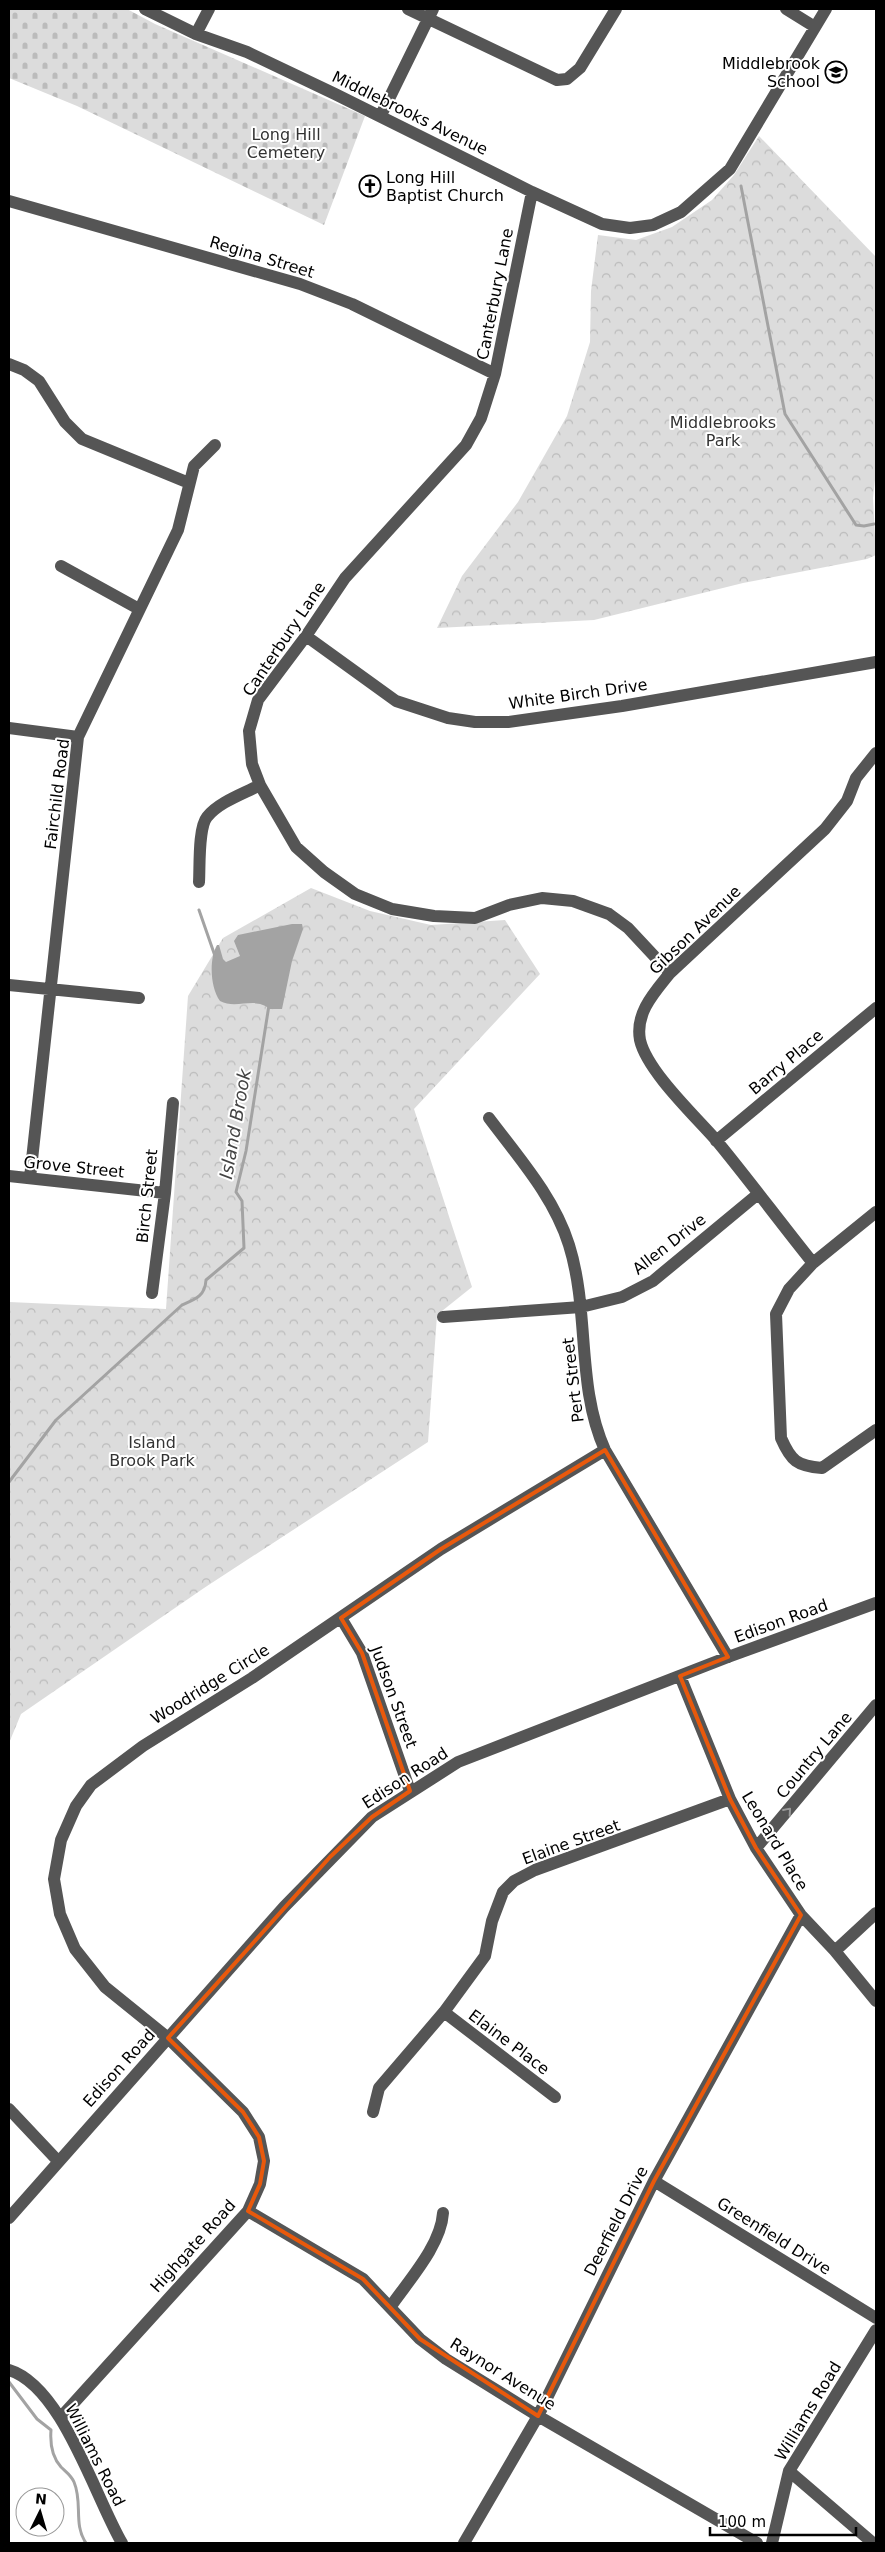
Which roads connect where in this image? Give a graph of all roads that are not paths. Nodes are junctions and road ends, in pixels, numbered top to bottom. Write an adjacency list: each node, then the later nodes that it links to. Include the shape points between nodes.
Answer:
1 (145, 9): 9 (street, Middlebrooks Avenue)
2 (209, 9): 9 (street)
3 (408, 9): 7 (street)
4 (616, 9): 7 (street, via 580,68 567,79 557,80)
5 (786, 9): 8 (street)
6 (826, 9): 8 (street, Middlebrooks Avenue)
7 (431, 14): 10 (street)
8 (815, 27): 11 (street, Middlebrooks Avenue, via 730,169 681,212 653,225 630,228 602,224)
9 (196, 34): 10 (street, Middlebrooks Avenue, via 246,52)
10 (381, 115): 11 (street, Middlebrooks Avenue)
11 (532, 192): 14 (street, Canterbury Lane)
12 (9, 201): 14 (street, Regina Street, via 300,284 352,304)
13 (9, 364): 16 (street, via 39,381 65,422 82,439)
14 (495, 374): 19 (street, Canterbury Lane, via 481,418 466,446 345,578)
15 (215, 445): 16 (street, Fairchild Road, via 194,466)
16 (189, 482): 18 (street, Fairchild Road, via 178,530)
17 (61, 566): 18 (street)
18 (139, 609): 22 (street, Fairchild Road, via 100,697)
19 (306, 636): 20 (street, White Birch Drive, via 396,701 448,718 475,722 508,722 622,706); 24 (street, Canterbury Lane, via 258,700 249,731 252,764)
20 (876, 662)
21 (9, 728): 22 (street)
22 (78, 737): 28 (street, Fairchild Road)
23 (876, 753): 26 (street, Gibson Avenue, via 856,778 847,801 825,829)
24 (260, 785): 25 (street, via 217,808 206,818); 26 (street, Canterbury Lane, via 296,847 355,894 392,909 475,918 509,905 542,898 573,902 609,914 628,928)
25 (199, 882)
26 (670, 973): 33 (street, Gibson Avenue, via 649,1000 640,1020 640,1041 669,1087)
27 (9, 985): 28 (street)
28 (51, 990): 29 (street); 35 (street, Fairchild Road)
29 (139, 998)
30 (876, 1008): 33 (street, Barry Place)
31 (173, 1102): 36 (street, Birch Street)
32 (489, 1118): 41 (street, Pert Street, via 545,1192 557,1215 570,1246)
33 (716, 1141): 37 (street, Gibson Avenue)
34 (9, 1176): 35 (street, Grove Street)
35 (30, 1178): 36 (street, Grove Street)
36 (165, 1193): 40 (street, Birch Street)
37 (758, 1194): 39 (street, Gibson Avenue); 41 (street, Allen Drive, via 653,1281 622,1297)
38 (876, 1212): 39 (street)
39 (813, 1263): 43 (street, via 789,1289 776,1314 781,1438 788,1455 803,1467 822,1468)
40 (152, 1293)
41 (581, 1307): 42 (street, Allen Drive); 44 (street, Pert Street, via 588,1395 594,1427)
42 (442, 1317)
43 (876, 1430)
44 (605, 1450): 46 (street, Woodridge Circle, via 441,1549); 47 (street, Pert Street)
45 (876, 1603): 47 (street, Edison Road)
46 (341, 1618): 50 (street, Judson Street, via 362,1653); 58 (street, Woodridge Circle, via 144,1746 91,1785 76,1806 61,1840 54,1879 60,1914 75,1949 105,1987)
47 (728, 1657): 48 (street, Edison Road)
48 (680, 1676): 50 (street, Edison Road, via 458,1762); 51 (street, Leonard Place)
49 (876, 1705): 52 (street, Country Lane, one-way to 49)
50 (410, 1791): 58 (street, Edison Road, via 372,1817 330,1858)
51 (730, 1799): 52 (street, Leonard Place); 57 (street, Elaine Street, via 535,1870 514,1881 503,1892 498,1904 485,1956)
52 (756, 1848): 54 (street, Leonard Place)
53 (876, 1913): 55 (street)
54 (801, 1915): 55 (street, Leonard Place); 63 (street, Deerfield Drive)
55 (835, 1951): 56 (street, Leonard Place)
56 (876, 2001)
57 (444, 2012): 59 (street, Elaine Place); 61 (street, Elaine Street, via 379,2088)
58 (168, 2038): 62 (street, Edison Road); 64 (street, Highgate Road, via 243,2112 259,2137 264,2161 260,2184)
59 (555, 2097)
60 (9, 2109): 62 (street)
61 (373, 2112)
62 (58, 2161): 66 (street, Edison Road)
63 (654, 2181): 68 (street, Greenfield Drive); 71 (street, Deerfield Drive)
64 (248, 2210): 67 (street, Raynor Avenue, via 363,2279); 72 (street, Highgate Road)
65 (443, 2213): 67 (street, via 437,2239)
66 (9, 2218)
67 (391, 2306): 71 (street, Raynor Avenue, via 420,2339 446,2359)
68 (876, 2318)
69 (876, 2330): 73 (street, Williams Road)
70 (9, 2370): 72 (street, Williams Road, via 24,2377 44,2395)
71 (538, 2416): 75 (street, Deerfield Drive); 76 (street, Raynor Avenue)
72 (61, 2417): 74 (street, Williams Road)
73 (790, 2471): 77 (street, Williams Road); 78 (street)
74 (122, 2543)
75 (464, 2543)
76 (757, 2543)
77 (772, 2543)
78 (872, 2543)

